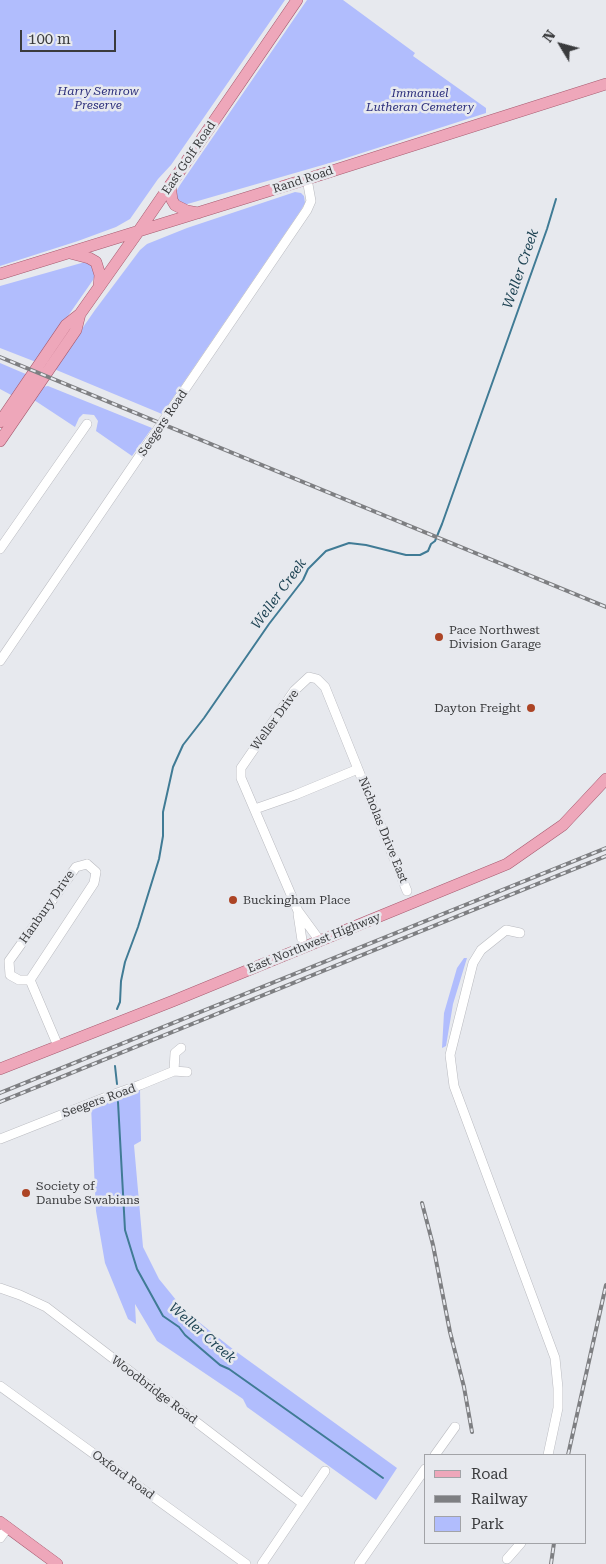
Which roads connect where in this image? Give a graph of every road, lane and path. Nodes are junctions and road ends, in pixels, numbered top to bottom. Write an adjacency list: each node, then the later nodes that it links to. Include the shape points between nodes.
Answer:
1 (297, 0): 4 (main road, East Golf Road)
2 (606, 84): 3 (main road, Rand Road)
3 (307, 179): 5 (main road, Rand Road); 16 (street, Seegers Road, via 311,200 307,210)
4 (170, 185): 5 (main road, via 175,205); 6 (main road, East Golf Road)
5 (200, 213): 6 (main road, Rand Road)
6 (138, 232): 7 (main road, Rand Road); 9 (main road, East Golf Road)
7 (70, 253): 8 (main road, Rand Road); 9 (main road, via 96,262)
8 (0, 274)
9 (99, 286): 10 (main road, East Golf Road)
10 (80, 314): 11 (main road, East Golf Road, via 66,325); 13 (main road, East Golf Road, via 76,330)
11 (0, 422)
12 (87, 424): 14 (street)
13 (0, 441)
14 (3, 538): 15 (street)
15 (0, 549)
16 (0, 661)
17 (358, 769): 19 (street); 19 (street, Weller Drive, via 325,687 317,678 309,677 294,690 241,768); 20 (street, Nicholas Drive East)
18 (606, 780): 23 (main road, East Northwest Highway, via 563,825 507,864)
19 (255, 809): 21 (street)
20 (407, 891)
21 (298, 911): 23 (street); 24 (street)
22 (520, 933): 38 (street, via 506,930 481,950 474,963 450,1055 454,1086 555,1358 558,1408)
23 (320, 941): 24 (main road, East Northwest Highway)
24 (303, 947): 28 (main road, East Northwest Highway)
25 (10, 975): 26 (street); 27 (street, via 19,980); 27 (street, Hanbury Drive, via 9,962 76,867 87,864 96,872 94,883)
26 (1, 980)
27 (30, 980): 28 (street)
28 (58, 1046): 30 (main road, East Northwest Highway)
29 (180, 1048): 31 (street, via 175,1053)
30 (0, 1069)
31 (174, 1071): 32 (street); 33 (street, Seegers Road)
32 (187, 1072)
33 (0, 1139)
34 (0, 1288): 41 (street, Woodbridge Road, via 46,1307)
35 (0, 1386): 47 (street, Oxford Road)
36 (456, 1427): 37 (street)
37 (436, 1454)
38 (548, 1454)
39 (424, 1470): 49 (street)
40 (325, 1471): 41 (street)
41 (302, 1503): 48 (street)
42 (4, 1525): 43 (street); 46 (main road)
43 (0, 1538)
44 (520, 1544): 45 (street)
45 (507, 1558)
46 (58, 1564)
47 (246, 1564)
48 (262, 1564)
49 (359, 1564)

